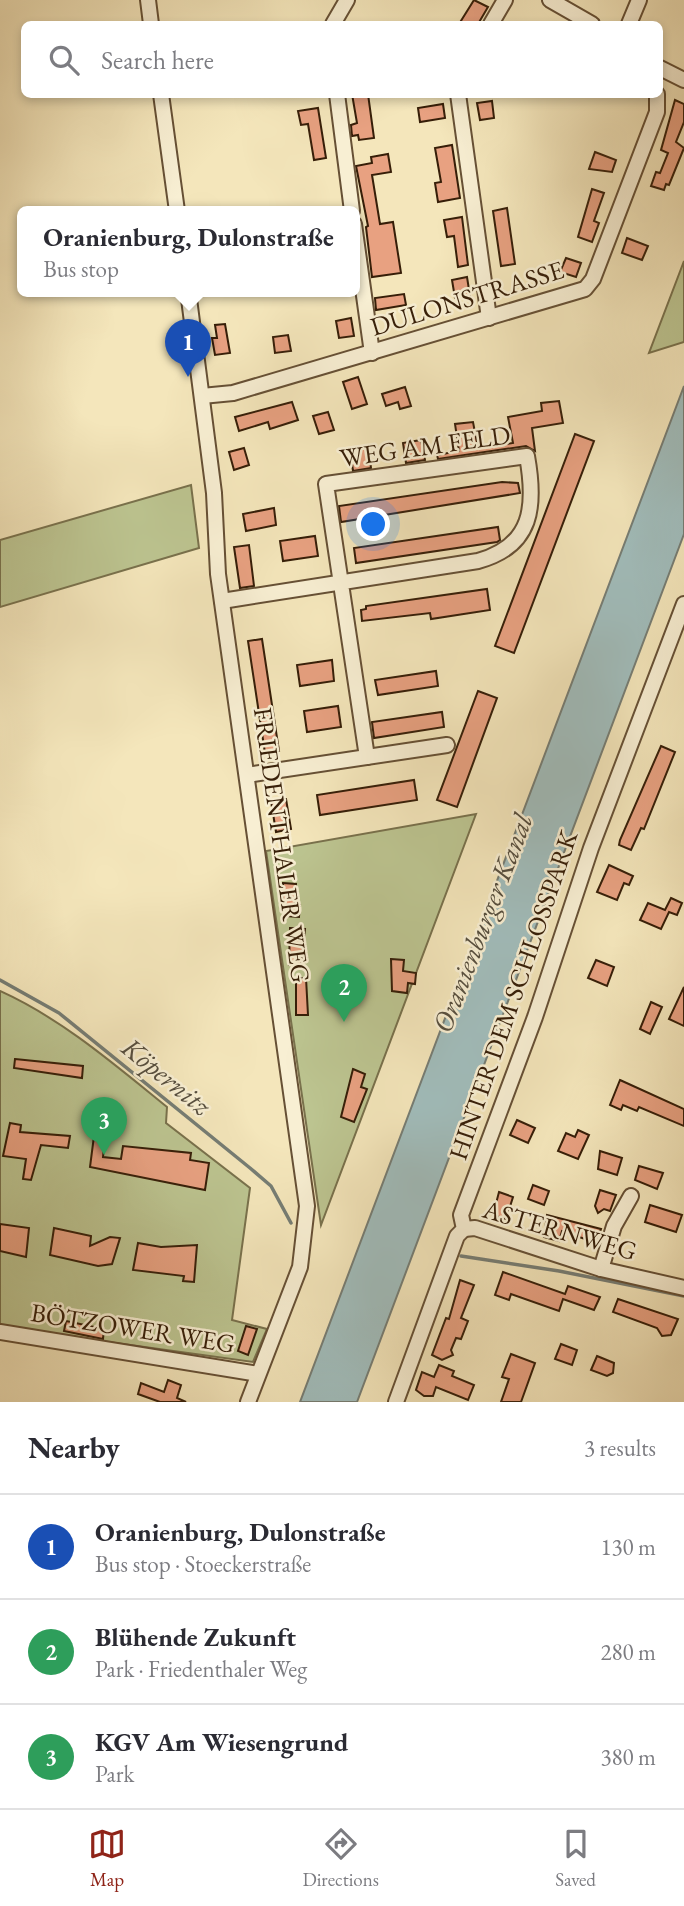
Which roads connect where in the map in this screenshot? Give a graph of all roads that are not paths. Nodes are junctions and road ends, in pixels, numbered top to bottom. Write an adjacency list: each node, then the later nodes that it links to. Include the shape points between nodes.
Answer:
1 (148, 0): 6 (street)
2 (347, 0): 7 (street)
3 (505, 0): 8 (street)
4 (550, 0): 9 (street)
5 (639, 0): 10 (street)
6 (151, 21)
7 (335, 21)
8 (493, 21)
9 (587, 21)
10 (630, 21)
11 (663, 70): 12 (street)
12 (684, 80)
13 (162, 98): 17 (street)
14 (338, 98): 18 (street)
15 (459, 98): 21 (street)
16 (657, 98): 21 (street, DULONSTRASSE, via 657,112 593,279 585,289)
17 (176, 206)
18 (351, 206)
19 (360, 267): 22 (street)
20 (189, 297): 23 (street, FRIEDENTHALER WEG)
21 (489, 318): 22 (street, DULONSTRASSE)
22 (372, 353): 23 (street, DULONSTRASSE, via 233,393)
23 (202, 396): 25 (street, FRIEDENTHALER WEG)
24 (342, 582): 24 (street, WEG AM FELD, via 326,484 527,456 532,484 528,521 507,550 478,561); 25 (street, WEG AM FELD); 28 (street)
25 (222, 601): 29 (street, FRIEDENTHALER WEG)
26 (684, 604): 31 (street, HINTER DEM SCHLOSSPARK, via 591,848 532,1026 461,1215)
27 (447, 746): 28 (street)
28 (367, 757): 29 (street)
29 (247, 775): 35 (street, FRIEDENTHALER WEG, via 307,1206 300,1267)
30 (631, 1196): 32 (street, via 614,1226)
31 (464, 1229): 32 (street, ASTERNWEG, via 475,1228); 37 (street, HINTER DEM SCHLOSSPARK, via 457,1236)
32 (601, 1269): 33 (street, ASTERNWEG)
33 (684, 1288)
34 (0, 1332): 35 (street, BÖTZOWER WEG)
35 (258, 1374): 36 (street, FRIEDENTHALER WEG)
36 (248, 1402)
37 (396, 1402)

